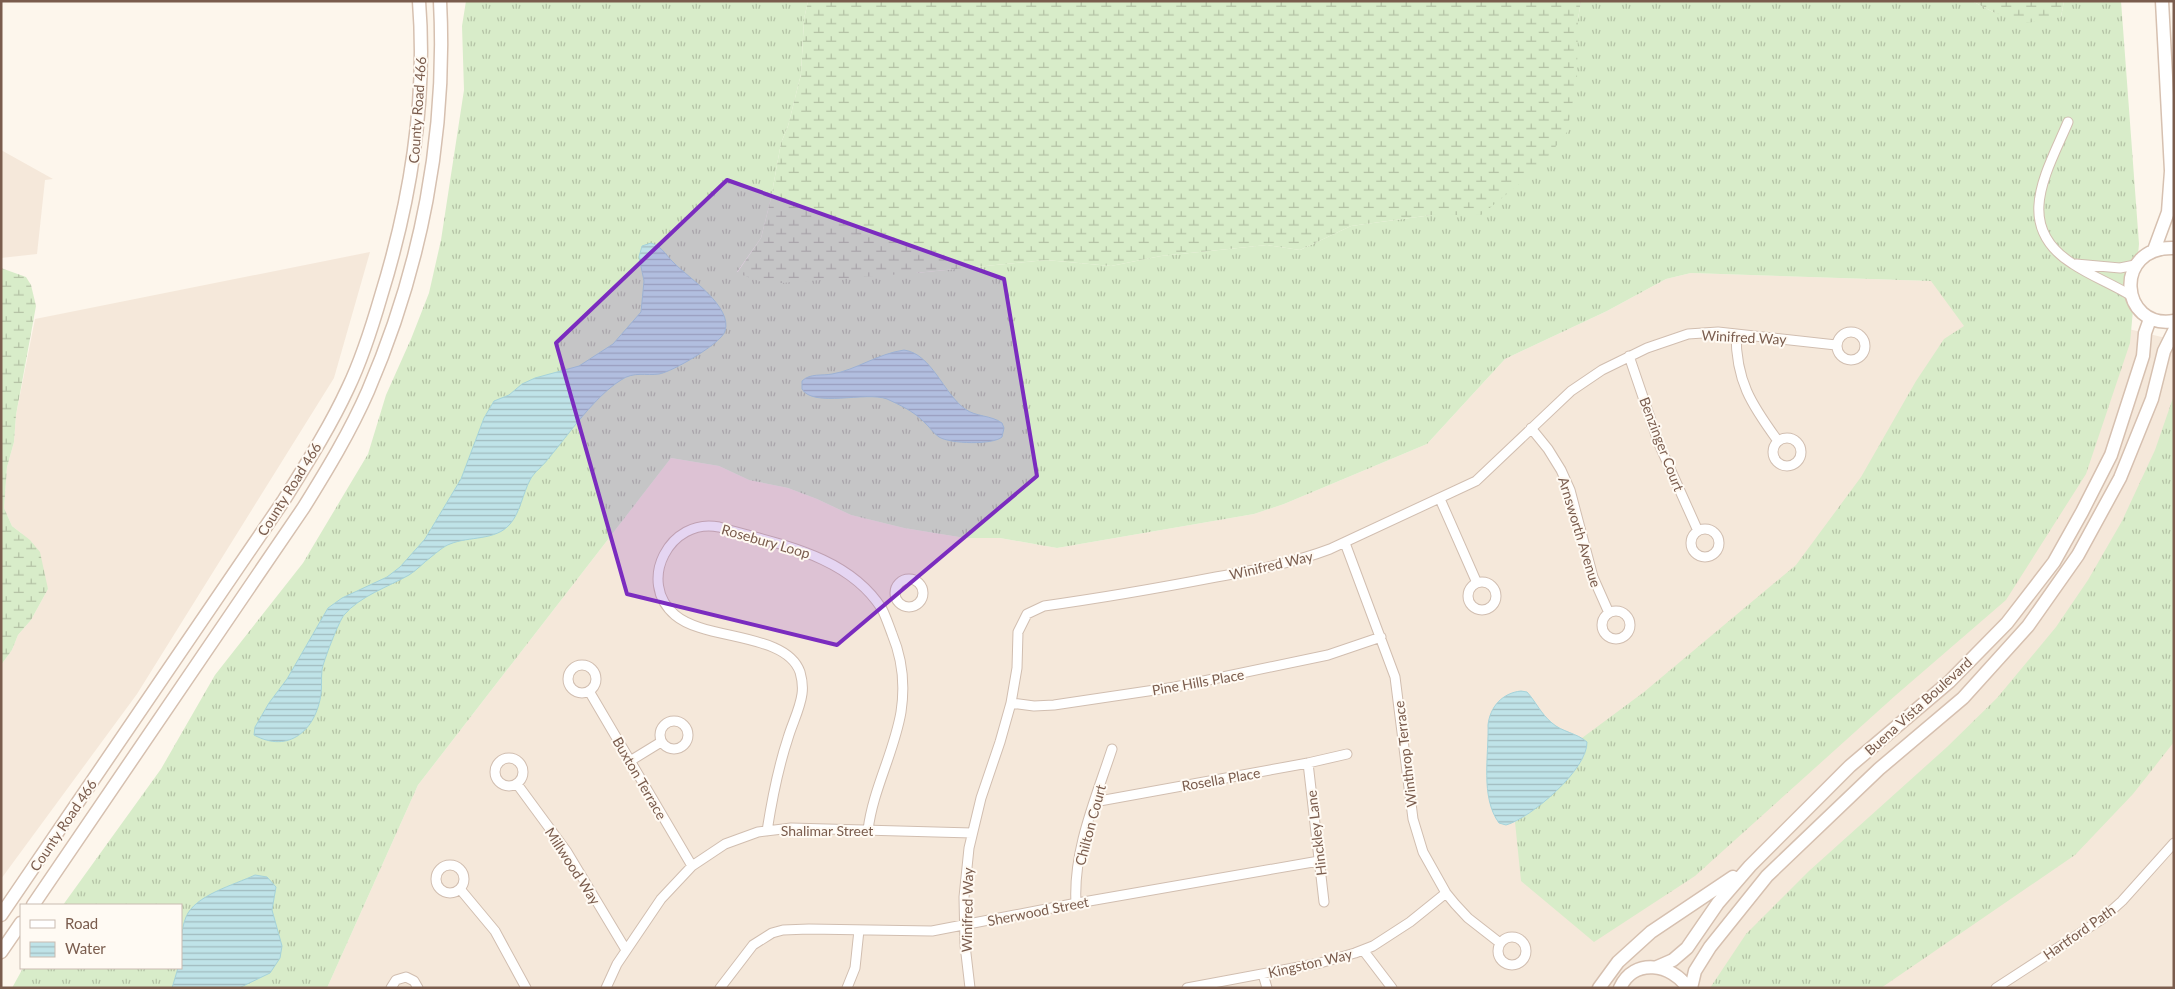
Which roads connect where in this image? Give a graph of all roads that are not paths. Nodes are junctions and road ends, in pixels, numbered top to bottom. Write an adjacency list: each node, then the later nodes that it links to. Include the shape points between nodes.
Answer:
1 (420, 1): 4 (main road, County Road 466)
2 (440, 1): 5 (main road, County Road 466, via 441,83)
3 (2162, 1): 8 (main road, via 2171,171 2168,212)
4 (420, 95): 5 (main road, via 428,96 434,104); 49 (main road, County Road 466, via 411,182 391,264 370,335 348,388 284,500)
5 (437, 120): 48 (main road, County Road 466, via 430,186 410,274 367,393 304,507)
6 (2068, 122): 9 (street, via 2038,199 2038,215 2045,238 2058,254)
7 (2174, 248): 8 (main road)
8 (2154, 250): 10 (main road)
9 (2072, 264): 10 (street, via 2120,268); 11 (street)
10 (2135, 264): 11 (main road, via 2130,279)
11 (2130, 295): 12 (main road, via 2138,309)
12 (2150, 319): 13 (main road, via 2165,323); 43 (main road, Buena Vista Boulevard, via 2143,356 2111,454 2054,562 2007,623 1949,682 1850,766)
13 (2174, 321)
14 (2174, 331): 71 (main road, Buena Vista Boulevard, via 2164,351 2152,399 2120,478 2078,555 2028,626 1963,698 1879,769 1767,876 1710,947 1695,972)
15 (1736, 334): 16 (street, Winifred Way); 17 (street, Winifred Way, via 1688,334); 19 (street, via 1744,388)
16 (1836, 345)
17 (1629, 356): 18 (street, Winifred Way, via 1571,391); 21 (street, Benzinger Court, via 1659,444)
18 (1531, 428): 20 (street, Winifred Way, via 1476,481); 26 (street, Arnsworth Avenue, via 1561,470 1570,490 1593,577)
19 (1778, 441)
20 (1440, 499): 22 (street, Winifred Way); 23 (street)
21 (1698, 531)
22 (1345, 543): 27 (street, Winthrop Terrace); 29 (street, Winifred Way, via 1310,557 1264,568 1035,608 1027,614 1018,632)
23 (1476, 583)
24 (897, 600): 25 (street)
25 (882, 610): 37 (street, Rosebury Loop, via 899,656 903,696); 38 (street, Rosebury Loop, via 859,584 830,563 719,527 693,528 676,538 663,557 659,568 660,588 674,615 694,625 781,651 799,670 802,696 776,781)
26 (1609, 613)
27 (1381, 637): 29 (street, Pine Hills Place, via 1328,655 1175,687 1054,705); 45 (street, Winthrop Terrace, via 1398,691 1417,837)
28 (589, 691): 33 (street, Buxton Terrace)
29 (1011, 704): 39 (street, Winifred Way)
30 (661, 742): 33 (street)
31 (1112, 749): 36 (street, Chilton Court)
32 (1347, 754): 34 (street, Rosella Place)
33 (630, 761): 42 (street, Buxton Terrace)
34 (1308, 764): 36 (street, Rosella Place); 41 (street, Hinckley Lane)
35 (517, 784): 54 (street, Millwood Way, via 567,852)
36 (1094, 802): 47 (street, Chilton Court, via 1078,867)
37 (868, 830): 38 (street, Shalimar Street, via 791,828); 39 (street, Shalimar Street)
38 (767, 831): 42 (street, Shalimar Street, via 725,844)
39 (972, 833): 51 (street, Winifred Way, via 966,872)
40 (2174, 843): 72 (street, Hartford Path, via 2107,915)
41 (1319, 861): 46 (street, Hinckley Lane); 47 (street, Sherwood Street)
42 (692, 866): 54 (street, Shalimar Street, via 661,899)
43 (1750, 866): 57 (main road, Buena Vista Boulevard, via 1686,948 1673,960); 69 (main road, via 1652,932 1618,962)
44 (460, 889): 61 (street, via 495,931)
45 (1446, 893): 53 (street, Winthrop Terrace, via 1468,918); 55 (street, Kingston Way, via 1410,922)
46 (1324, 902)
47 (1076, 903): 51 (street, Sherwood Street)
48 (34, 904)
49 (1, 916)
50 (20, 924): 56 (main road)
51 (964, 925): 52 (street, Sherwood Street, via 922,932); 65 (street, Winifred Way)
52 (859, 930): 63 (street, Sherwood Street, via 809,928 772,933 753,945); 64 (street, via 855,968)
53 (1500, 943)
54 (626, 950): 62 (street, Shalimar Street)
55 (1363, 950): 58 (street, Kingston Way); 68 (street)
56 (1, 952)
57 (1657, 967): 70 (main road, Buena Vista Boulevard, via 1631,974); 71 (main road, via 1671,970)
58 (1264, 974): 66 (street, Kingston Way); 67 (street)
59 (391, 988): 60 (street, via 396,980 406,977)
60 (418, 988)
61 (526, 988)
62 (606, 988)
63 (720, 988)
64 (847, 988)
65 (970, 988)
66 (1187, 988)
67 (1267, 988)
68 (1392, 988)
69 (1600, 988)
70 (1620, 988)
71 (1690, 988)
72 (1996, 988)

